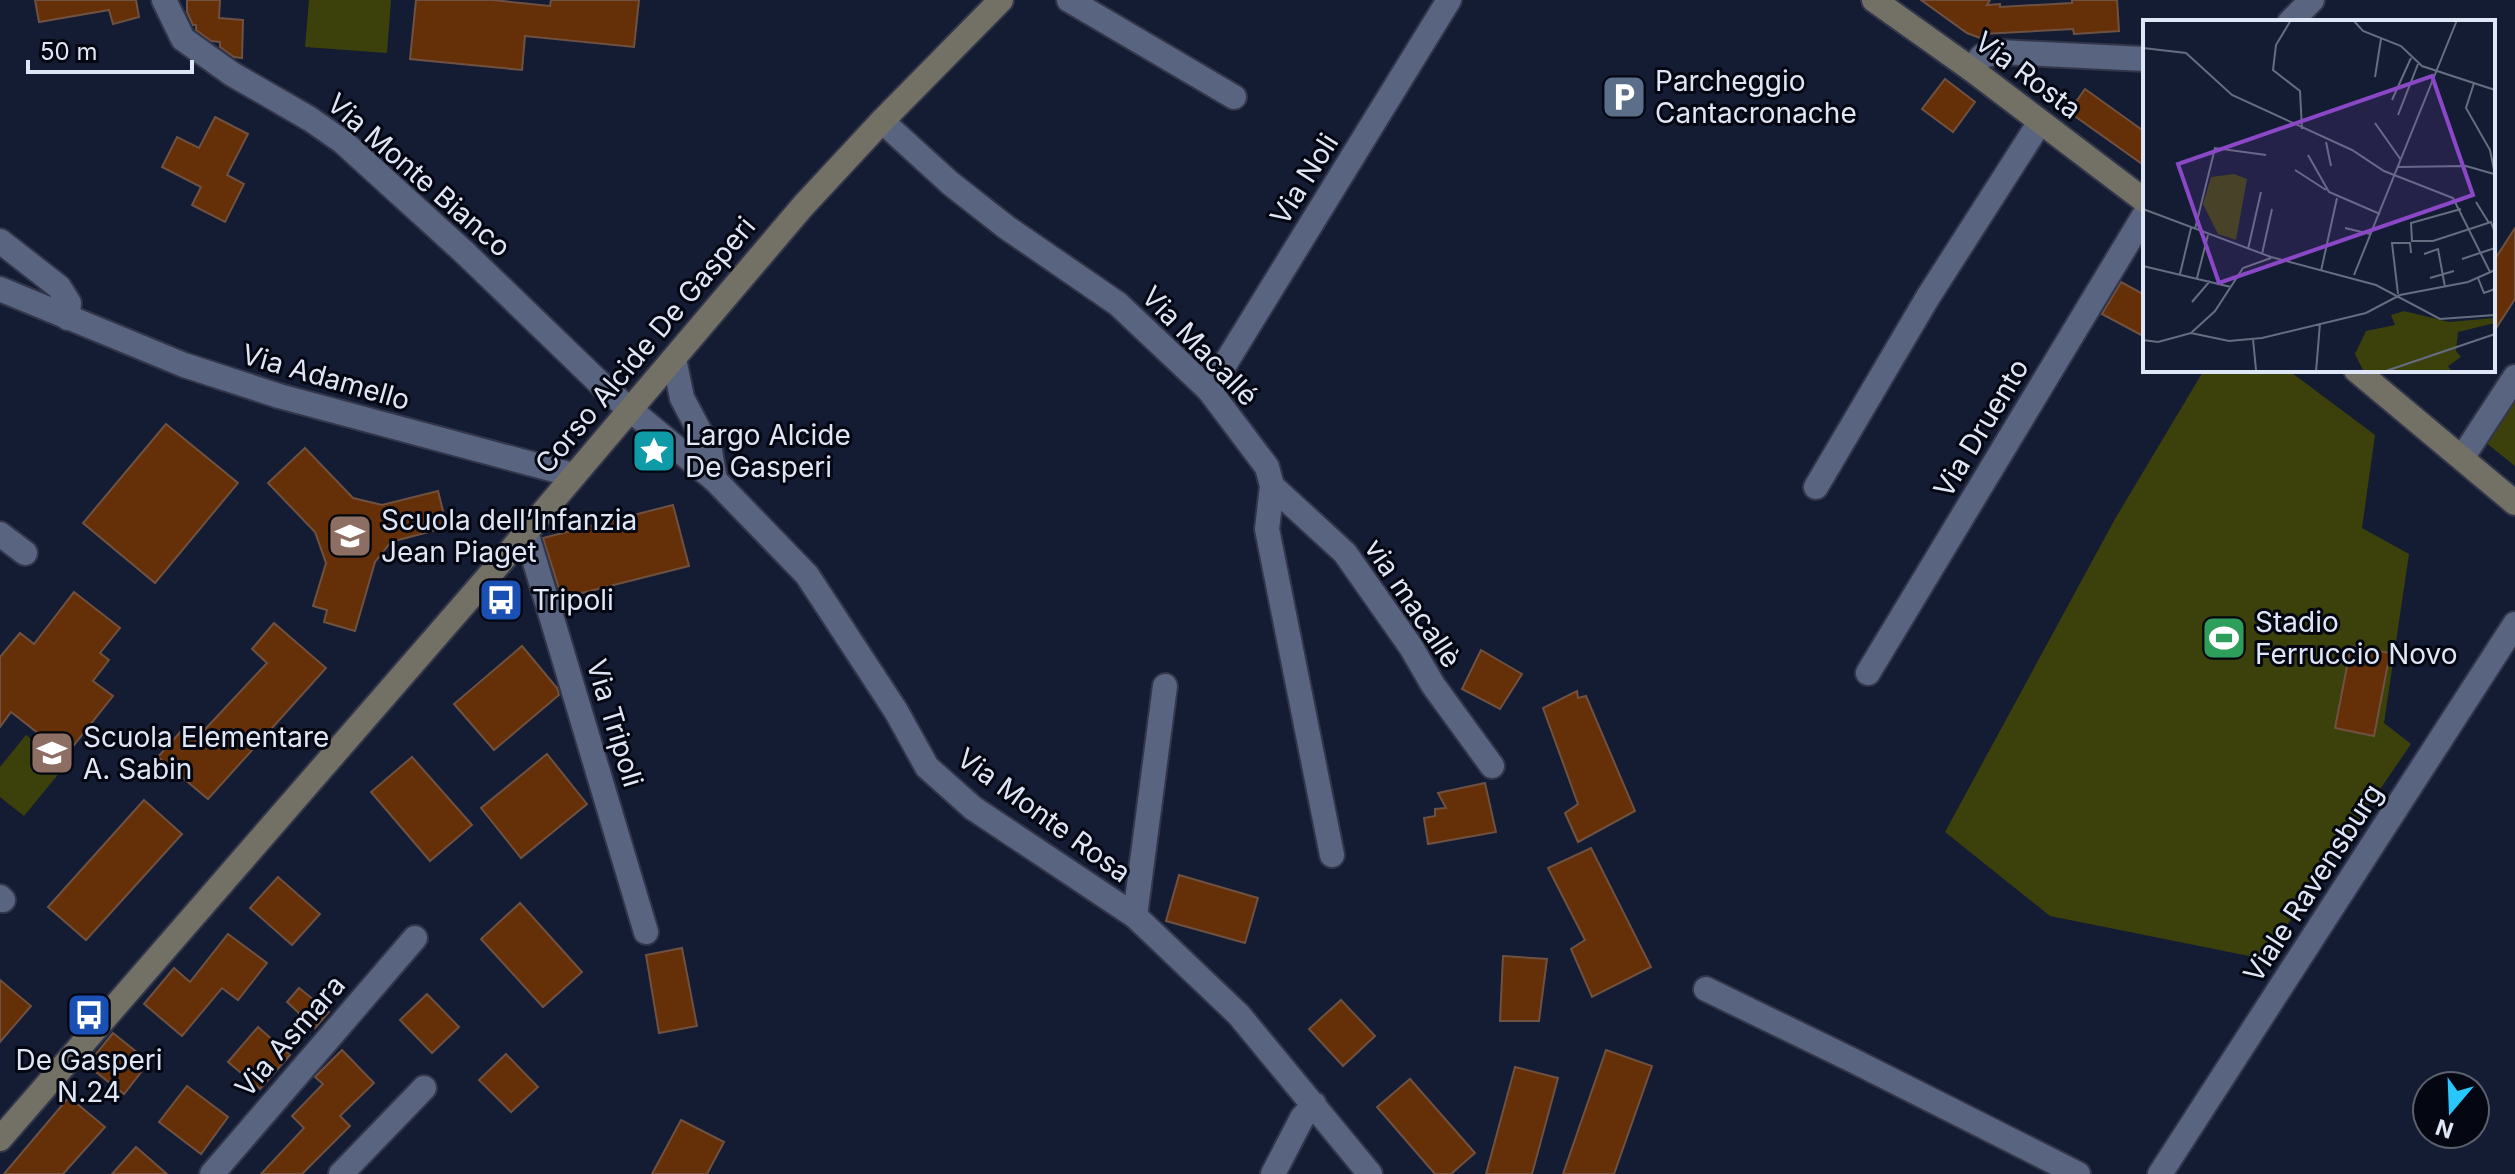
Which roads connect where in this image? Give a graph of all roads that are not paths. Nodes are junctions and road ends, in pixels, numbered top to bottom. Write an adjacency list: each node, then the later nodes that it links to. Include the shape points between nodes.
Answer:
1 (164, 0): 22 (street, Via Monte Bianco, via 183,39 343,142)
2 (1001, 0): 11 (street, Corso Alcide De Gasperi)
3 (1069, 0): 10 (street)
4 (1449, 0): 21 (street, Via Noli)
5 (1874, 0): 9 (street, Via Rosta)
6 (2312, 0): 7 (street)
7 (2292, 20)
8 (2143, 59): 9 (street, via 2000,52 1982,56)
9 (1971, 69): 12 (street, Via Rosta)
10 (1234, 97)
11 (882, 121): 18 (street, Corso Alcide De Gasperi); 21 (street, Via Macallé, via 1006,227 1118,304)
12 (2040, 122): 13 (street, Via Rosta); 27 (street)
13 (2143, 199)
14 (2143, 217): 33 (street, Via Druento)
15 (0, 241): 17 (street, via 59,287 69,303)
16 (0, 289): 17 (street, Via Adamello)
17 (68, 318): 24 (street, Via Adamello, via 279,396)
18 (674, 359): 22 (street, Corso Alcide De Gasperi); 25 (street, via 682,398 710,451)
19 (2358, 372): 23 (street)
20 (2515, 377): 23 (street)
21 (1209, 390): 26 (street, Via Macallé, via 1267,467)
22 (630, 409): 24 (street, Corso Alcide De Gasperi); 25 (street)
23 (2462, 458): 28 (street)
24 (573, 475): 29 (street, Corso Alcide De Gasperi)
25 (715, 480): 37 (street, Via Monte Rosa, via 807,575 927,767 973,808)
26 (1272, 486): 35 (street, via macallè, via 1345,553); 36 (street, via 1267,529)
27 (1816, 487)
28 (2515, 503)
29 (526, 532): 38 (street, Via Tripoli); 43 (street, Corso Alcide De Gasperi)
30 (0, 534): 31 (street)
31 (25, 553)
32 (2515, 624): 49 (street, Viale Ravensburg)
33 (1868, 673)
34 (1165, 686): 37 (street)
35 (1492, 766)
36 (1332, 855)
37 (1135, 916): 42 (street, Via Monte Rosa, via 1239,1015)
38 (646, 932)
39 (415, 938): 44 (street, Via Asmara)
40 (1706, 989): 48 (street)
41 (424, 1088): 45 (street)
42 (1314, 1104): 46 (street); 47 (street, Via Monte Rosa)
43 (0, 1139)
44 (212, 1174)
45 (341, 1174)
46 (1273, 1174)
47 (1370, 1174)
48 (2078, 1174)
49 (2160, 1174)

